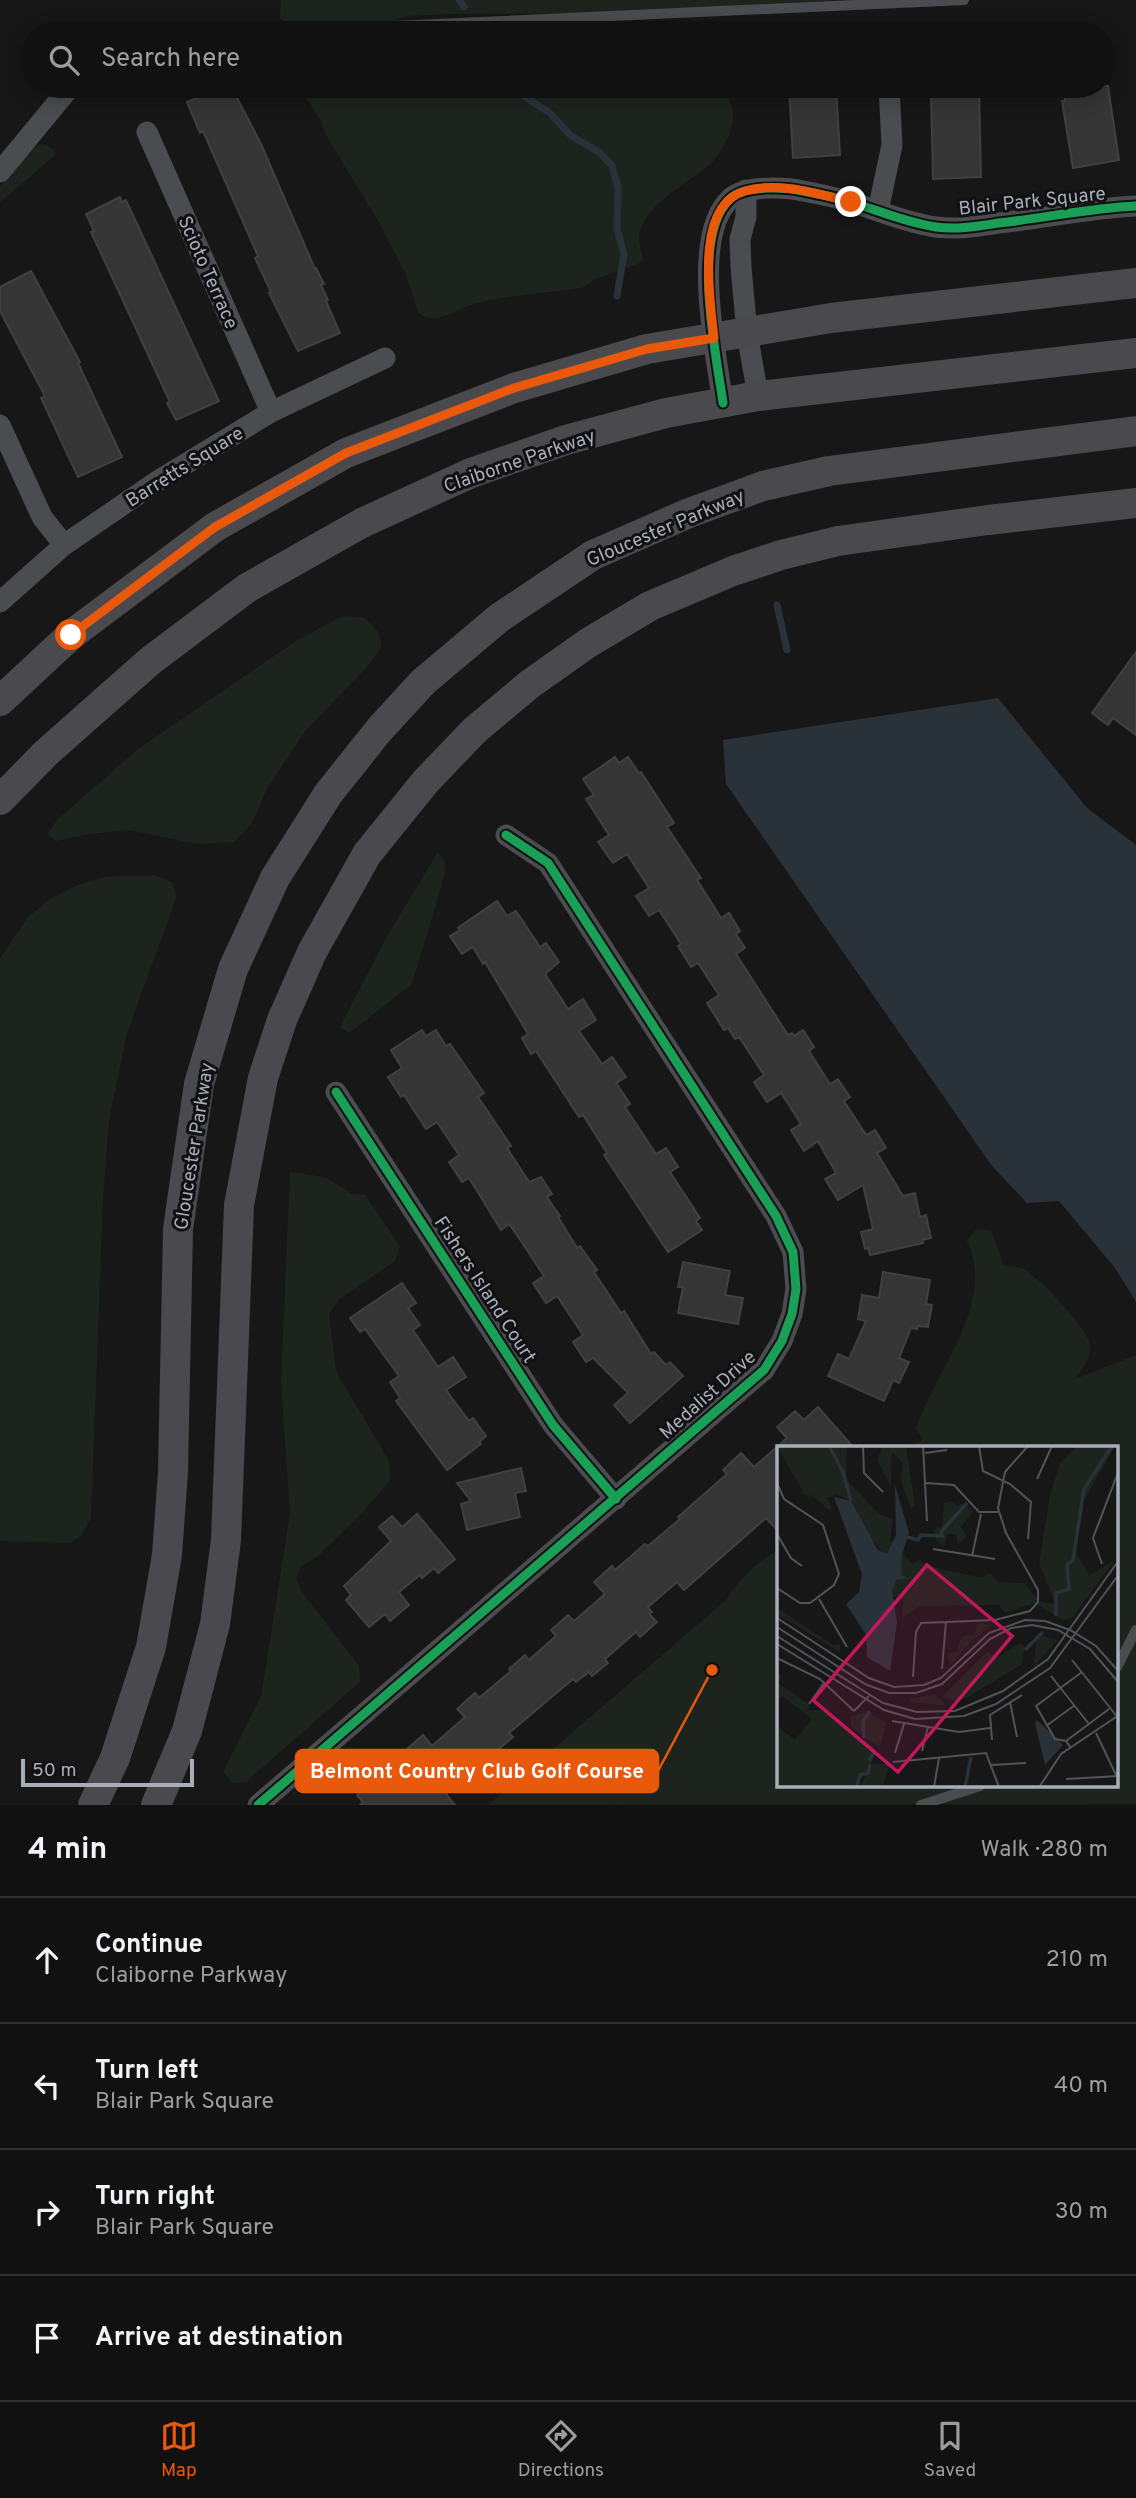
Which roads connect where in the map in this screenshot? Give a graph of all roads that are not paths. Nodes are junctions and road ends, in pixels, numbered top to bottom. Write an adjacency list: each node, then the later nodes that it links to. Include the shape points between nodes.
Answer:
1 (964, 0): 2 (lane)
2 (503, 21)
3 (61, 98): 6 (street)
4 (890, 98): 9 (street, via 892,145)
5 (148, 132): 17 (street, Scioto Terrace)
6 (0, 172)
7 (746, 190): 9 (street, Blair Park Square, via 800,190); 11 (street, via 740,267); 12 (street, via 733,196 714,226 708,257)
8 (1136, 206): 9 (street, Blair Park Square, via 974,227 936,227)
9 (878, 211)
10 (1136, 283): 11 (main road, via 831,318)
11 (747, 333): 12 (main road); 15 (street)
12 (714, 338): 16 (street); 23 (main road, via 647,349 514,388 346,453 215,527 71,635)
13 (1136, 353): 15 (main road, Claiborne Parkway)
14 (385, 358): 17 (street, Barretts Square)
15 (758, 396): 16 (main road, Claiborne Parkway)
16 (723, 403): 24 (main road, Claiborne Parkway, via 566,440 471,473 362,523 247,588 150,661)
17 (271, 412): 21 (street, Barretts Square)
18 (0, 425): 21 (street, via 42,517)
19 (1136, 431): 31 (main road, Gloucester Parkway, via 830,471 763,486 593,555 499,618 423,682 328,794 275,878 233,969 199,1084 178,1228 167,1555 151,1647 115,1758)
20 (1136, 503): 32 (main road, via 838,541 733,571 650,606 530,684 475,730 367,854 312,951 263,1078 239,1205 226,1540 215,1625 187,1731)
21 (64, 545): 22 (street, Barretts Square)
22 (0, 602)
23 (0, 701)
24 (0, 800)
25 (506, 835): 27 (street, Medalist Drive, via 548,863 755,1182 793,1252 796,1289 792,1314 782,1342 764,1370)
26 (336, 1092): 27 (street, Fishers Island Court, via 553,1425)
27 (616, 1499): 33 (street, Medalist Drive)
28 (1136, 1630): 29 (lane)
29 (1118, 1665)
30 (976, 1787): 34 (lane)
31 (93, 1805)
32 (156, 1805)
33 (258, 1805)
34 (921, 1805)

